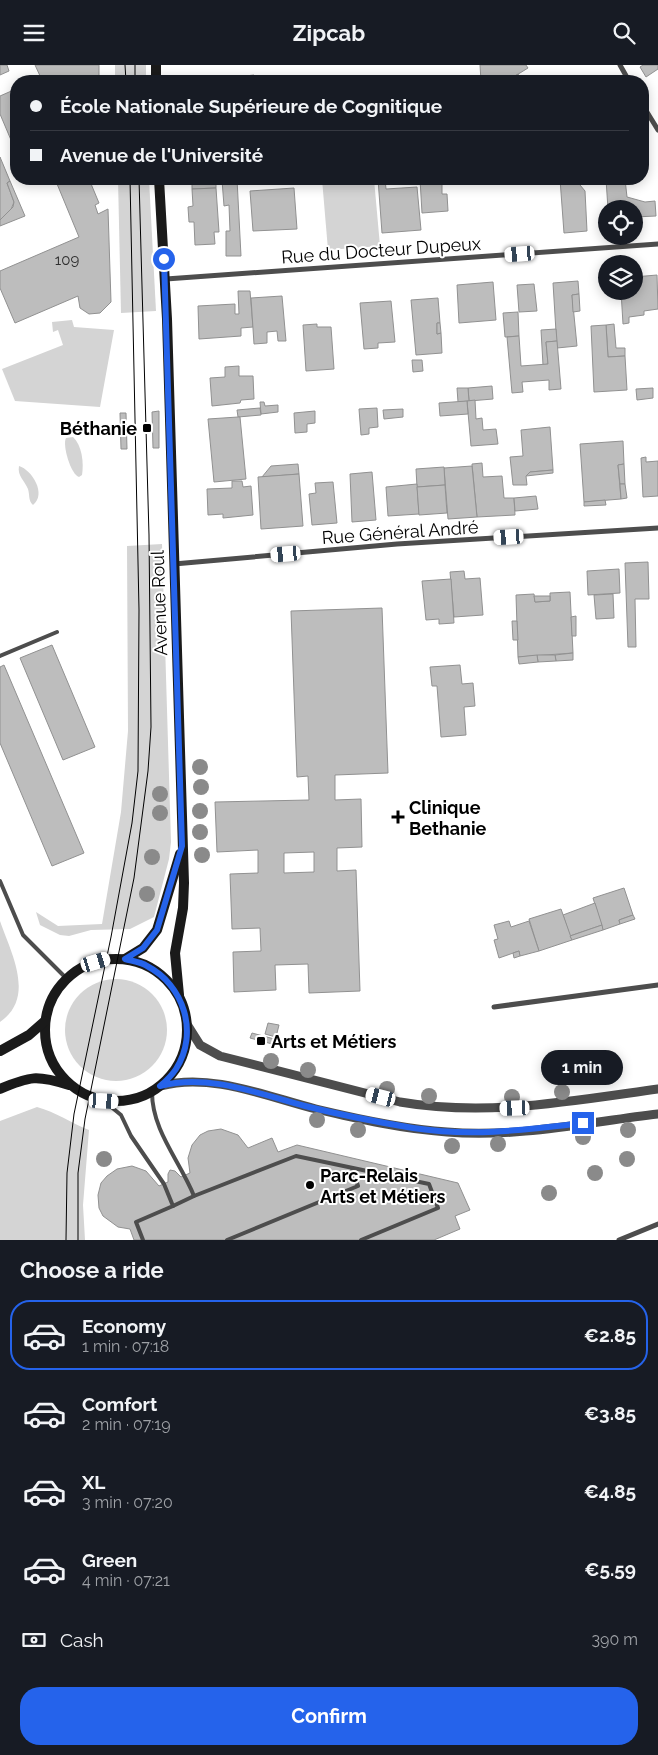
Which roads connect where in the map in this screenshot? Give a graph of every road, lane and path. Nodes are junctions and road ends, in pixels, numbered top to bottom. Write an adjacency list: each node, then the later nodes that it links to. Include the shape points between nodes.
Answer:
1 (649, 115): 2 (street)
2 (658, 130)
3 (159, 185): 5 (main road, Avenue Roul)
4 (658, 245): 5 (street, Rue du Docteur Dupeux)
5 (166, 279): 7 (main road, Avenue Roul)
6 (658, 528): 7 (street, Rue Général André, via 397,544)
7 (174, 564): 10 (main road, Avenue Roul)
8 (57, 632): 9 (lane)
9 (0, 656)
10 (182, 846): 12 (main road, Avenue Roul, via 157,930 143,948); 15 (main road, Avenue Roul, via 183,908 175,953)
11 (0, 881): 13 (lane, via 23,935)
12 (125, 959): 13 (main road, via 106,959 85,966); 15 (main road, via 146,965 165,977)
13 (66, 978): 17 (main road, via 52,998)
14 (658, 985): 16 (street)
15 (178, 995): 18 (main road)
16 (494, 1007)
17 (45, 1021): 19 (main road, via 30,1035); 20 (main road, via 46,1045 55,1067)
18 (188, 1026): 22 (main road, via 185,1049 176,1069); 23 (street, via 200,1045 227,1058 428,1107 515,1108)
19 (0, 1051)
20 (70, 1085): 21 (main road, via 24,1078); 24 (main road, via 89,1097)
21 (0, 1089)
22 (156, 1089): 24 (main road, via 137,1099); 25 (street, via 187,1081 213,1083 335,1113 446,1132 494,1134); 27 (lane, via 156,1120)
23 (658, 1089)
24 (104, 1101): 28 (lane, via 121,1115 131,1136 164,1184)
25 (658, 1114)
26 (352, 1168): 27 (lane, via 296,1156); 31 (lane, via 358,1186); 32 (lane, via 429,1184 438,1209)
27 (194, 1196): 28 (lane)
28 (173, 1206): 30 (lane, via 136,1222)
29 (658, 1224): 33 (street)
30 (143, 1240)
31 (227, 1240)
32 (361, 1240)
33 (619, 1240)

